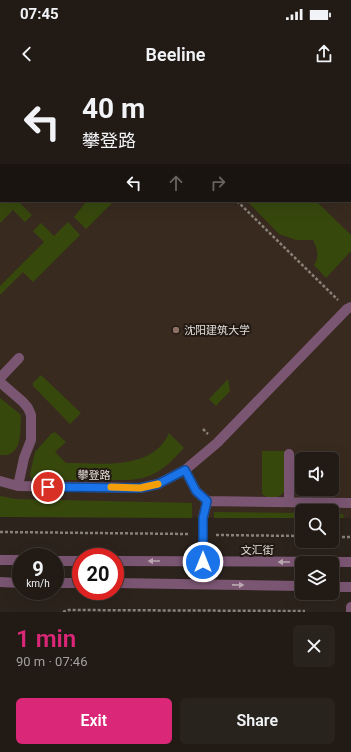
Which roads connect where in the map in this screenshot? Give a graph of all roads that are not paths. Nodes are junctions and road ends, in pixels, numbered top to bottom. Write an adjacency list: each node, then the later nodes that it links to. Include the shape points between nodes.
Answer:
1 (349, 308): 6 (street, 攀登路, via 217,443)
2 (19, 358): 3 (street)
3 (0, 378)
4 (0, 382): 8 (street, via 24,402 30,415 30,440)
5 (289, 454): 10 (street)
6 (185, 470): 8 (street, 攀登路, via 158,484 140,488); 9 (street, via 196,491)
7 (0, 481): 8 (street, 攀登路)
8 (18, 486)
9 (207, 501): 10 (street); 15 (street, via 203,518)
10 (289, 502): 11 (street)
11 (351, 503)
12 (0, 560): 13 (street)
13 (12, 560)
14 (124, 561): 15 (street, 文汇街, one-way to 14)
15 (203, 562): 16 (street, 文汇街, one-way to 15)
16 (351, 562)
17 (0, 582): 18 (street)
18 (12, 582)
19 (124, 583): 20 (street, one-way to 20)
20 (295, 586)
21 (339, 587): 22 (street)
22 (351, 587)
23 (351, 607): 24 (street)
24 (351, 612)

